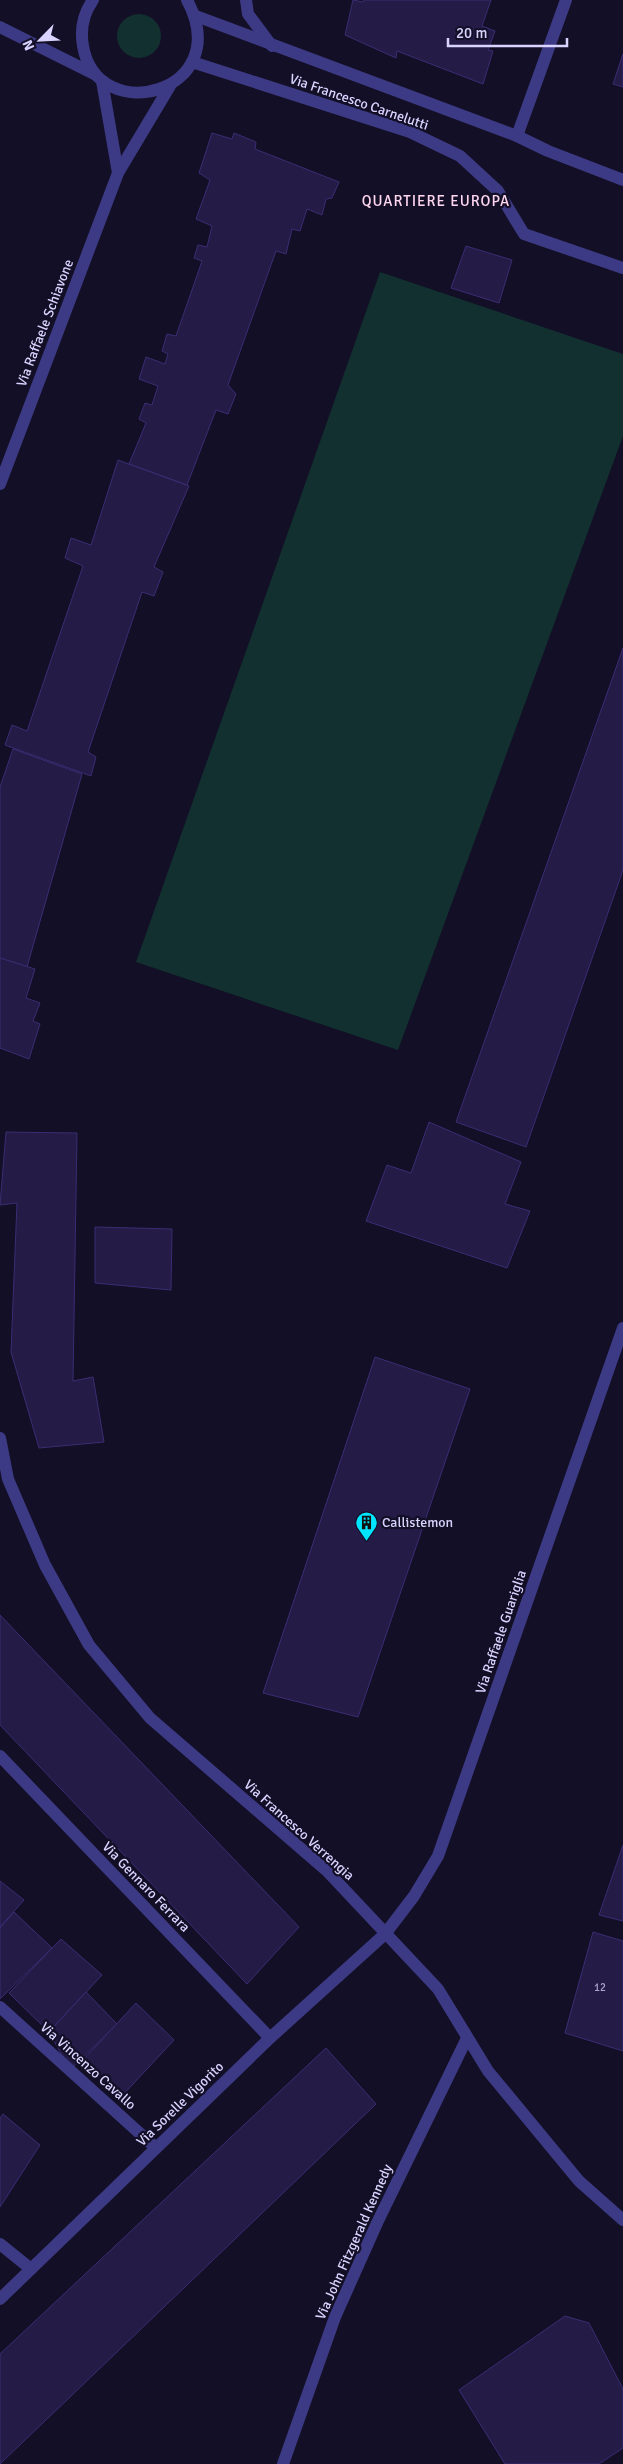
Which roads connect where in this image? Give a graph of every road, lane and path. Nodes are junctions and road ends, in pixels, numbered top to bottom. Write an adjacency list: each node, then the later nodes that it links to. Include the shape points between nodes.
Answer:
1 (93, 0): 9 (street, via 86,9 81,32 85,56)
2 (187, 0): 5 (street)
3 (246, 0): 7 (street, via 248,14)
4 (566, 0): 11 (street)
5 (196, 16): 7 (street, Via Francesco Carnelutti); 8 (street, via 198,40)
6 (0, 27): 9 (street)
7 (272, 46): 11 (street, Via Francesco Carnelutti)
8 (192, 62): 10 (street); 14 (street, Via Francesco Carnelutti, via 410,132 460,156 498,191 524,234)
9 (100, 78): 10 (street, via 124,92 148,94); 12 (street)
10 (170, 86): 12 (street, Via Raffaele Schiavone)
11 (517, 136): 13 (street, Via Francesco Carnelutti)
12 (118, 173): 15 (street, Via Raffaele Schiavone)
13 (623, 180)
14 (623, 268)
15 (0, 484)
16 (623, 1328): 19 (street, Via Raffaele Guariglia, via 438,1856 414,1896)
17 (0, 1438): 19 (street, Via Francesco Verrengia, via 8,1479 45,1565 89,1645 150,1718 327,1871)
18 (0, 1756): 21 (street, Via Gennaro Ferrara)
19 (385, 1934): 21 (street, Via Sorelle Vigorito); 22 (street, Via Francesco Verrengia, via 438,1989)
20 (0, 2007): 23 (street, Via Vincenzo Cavallo)
21 (270, 2038): 23 (street, Via Sorelle Vigorito)
22 (468, 2038): 24 (street, Via Francesco Verrengia, via 488,2071 579,2181); 28 (street, Via John Fitzgerald Kennedy, via 377,2223 335,2317)
23 (156, 2148): 26 (street, Via Sorelle Vigorito)
24 (623, 2220)
25 (0, 2244): 26 (street)
26 (31, 2269): 27 (street, Via Sorelle Vigorito)
27 (0, 2299)
28 (283, 2464)

